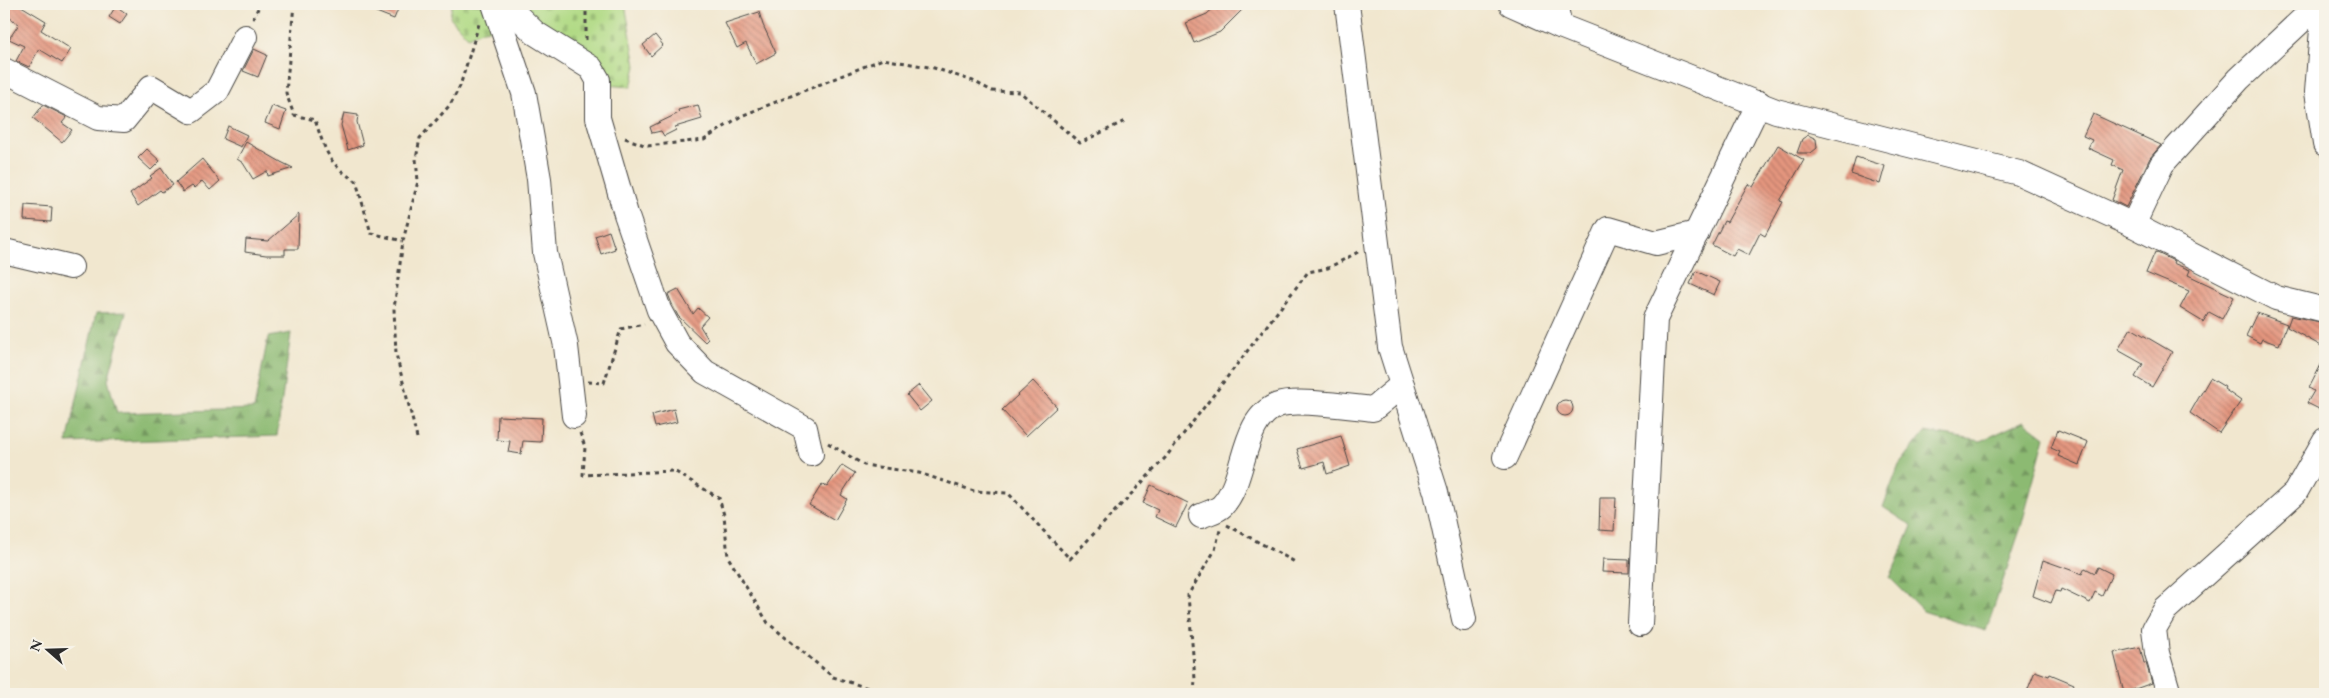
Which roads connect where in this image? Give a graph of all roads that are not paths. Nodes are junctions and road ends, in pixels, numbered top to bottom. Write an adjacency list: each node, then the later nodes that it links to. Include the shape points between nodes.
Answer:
1 (505, 4): 20 (street, via 535,33 591,68 598,80 598,118 626,214 664,320 677,343 705,372 804,428)
2 (1347, 4): 17 (street, via 1390,347)
3 (1511, 4): 7 (street)
4 (2318, 4): 12 (street, via 2239,79 2162,164)
5 (2324, 4): 11 (street, via 2317,92)
6 (487, 13): 18 (street, via 524,93 538,179 545,253 566,346)
7 (1557, 15): 10 (street)
8 (245, 37): 9 (street, via 217,91 191,110 151,87 124,120 98,118)
9 (4, 70)
10 (1759, 103): 12 (street, via 1776,111 2019,173); 13 (street)
11 (2325, 144)
12 (2133, 225): 16 (street, via 2276,298)
13 (1696, 233): 21 (street, via 1656,243 1608,229); 24 (street, via 1655,319)
14 (4, 251): 15 (street)
15 (71, 267)
16 (2325, 310)
17 (1402, 385): 22 (street, via 1374,409 1315,403 1279,404 1264,412 1249,440 1233,488 1221,507); 23 (street, via 1436,492)
18 (574, 416)
19 (2325, 440): 25 (street, via 2295,493 2165,610 2154,628)
20 (811, 454)
21 (1505, 457)
22 (1201, 516)
23 (1464, 619)
24 (1640, 624)
25 (2169, 694)

